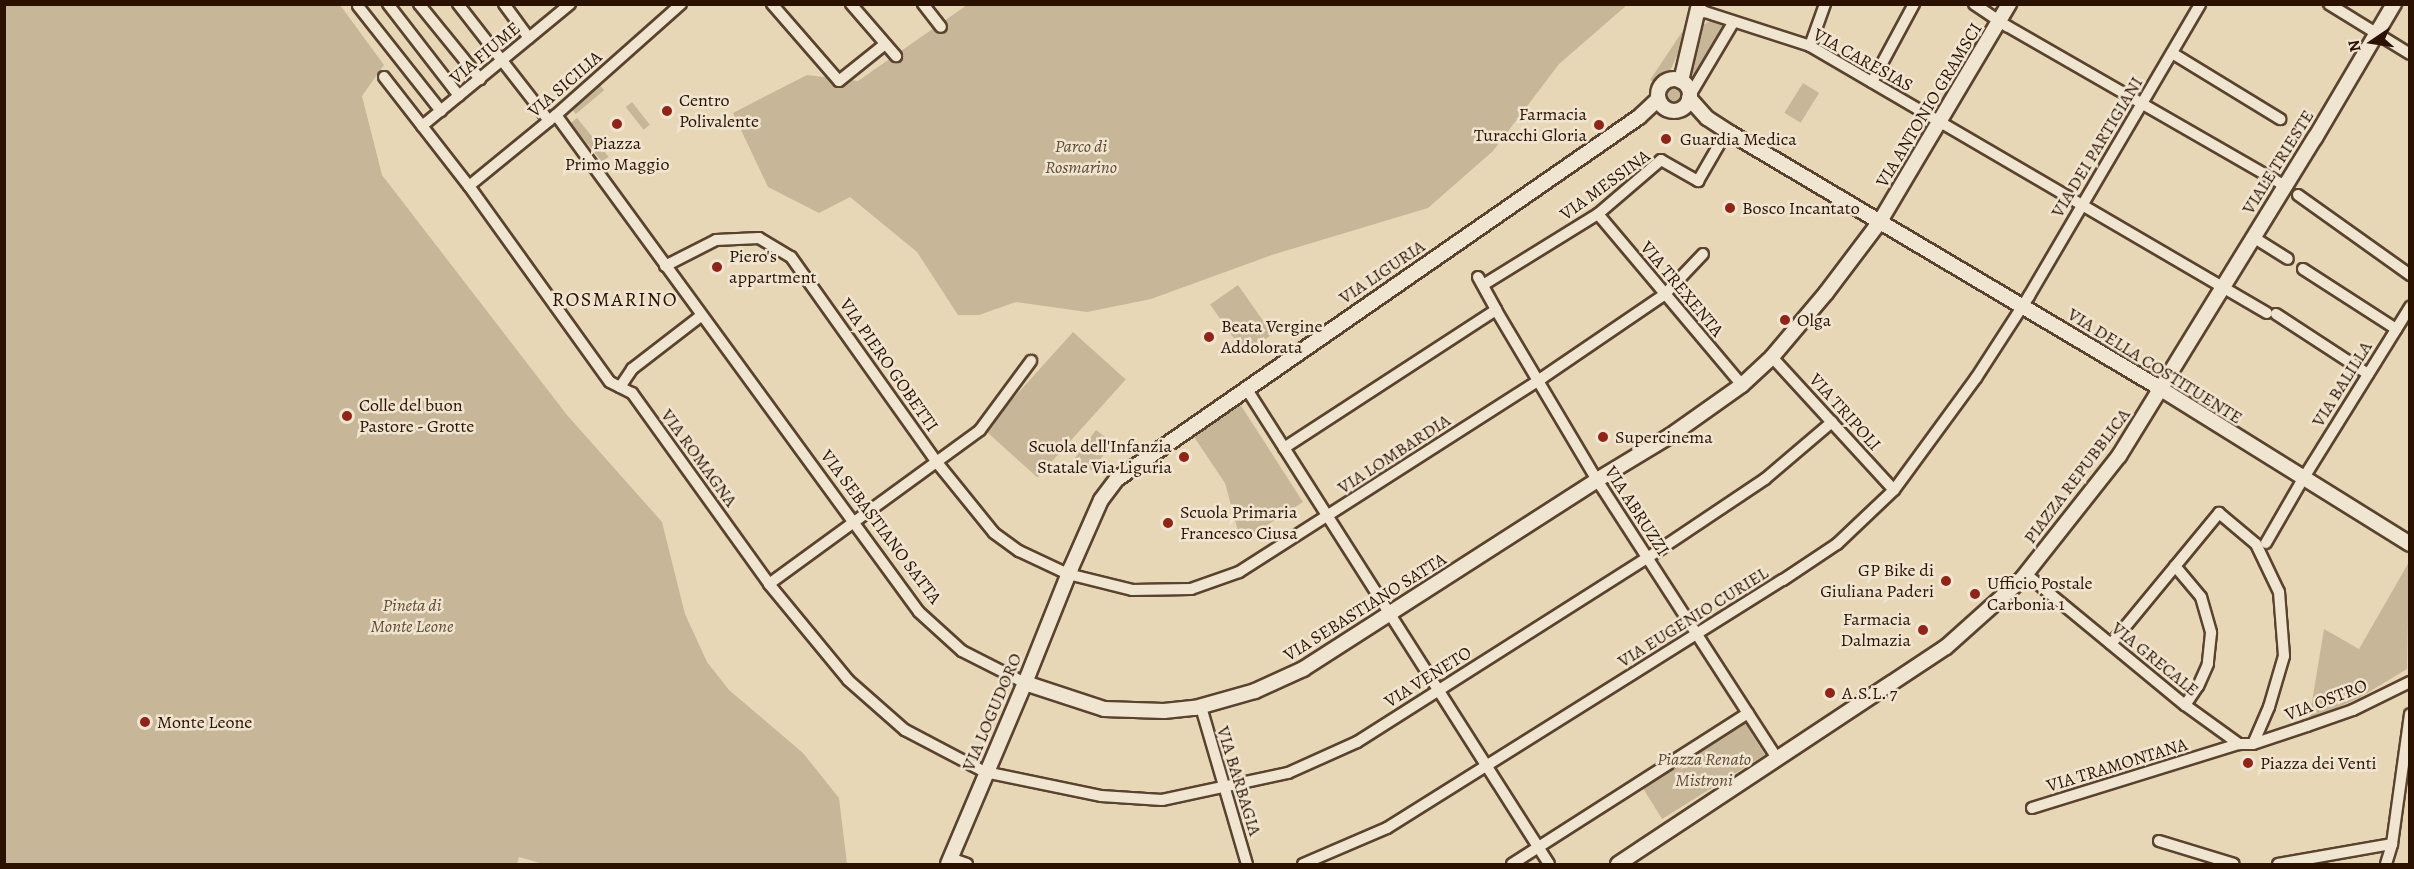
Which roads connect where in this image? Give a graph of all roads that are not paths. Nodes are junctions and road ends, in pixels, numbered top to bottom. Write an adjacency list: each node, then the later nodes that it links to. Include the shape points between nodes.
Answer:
1 (388, 4): 34 (street)
2 (419, 4): 31 (street)
3 (459, 4): 29 (street, VIA SEBASTIANO SATTA)
4 (504, 4): 23 (street)
5 (570, 4): 23 (street, VIA FIUME)
6 (681, 4): 39 (street, VIA SICILIA)
7 (772, 4): 24 (street, via 839,81)
8 (851, 4): 24 (street)
9 (922, 4): 21 (street)
10 (1825, 4): 25 (street)
11 (1914, 4): 33 (street)
12 (1974, 4): 19 (street)
13 (2009, 4): 19 (street, VIA ANTONIO GRAMSCI)
14 (2200, 4): 26 (street, VIA DEI PARTIGIANI)
15 (2329, 4): 22 (street)
16 (2394, 4): 22 (street, VIALE TRIESTE)
17 (358, 6): 38 (street)
18 (1699, 9): 20 (street, VIA CARESIAS); 32 (street)
19 (2000, 20): 36 (street); 42 (street, VIA ANTONIO GRAMSCI)
20 (1733, 23): 25 (street, VIA CARESIAS); 35 (street)
21 (941, 27)
22 (2377, 32): 27 (street); 45 (street, VIALE TRIESTE)
23 (530, 38): 29 (street, VIA FIUME)
24 (885, 44): 28 (street)
25 (1810, 46): 33 (street, VIA CARESIAS)
26 (2172, 53): 36 (street, VIA DEI PARTIGIANI); 41 (street)
27 (2409, 54)
28 (896, 56)
29 (502, 60): 31 (street, VIA FIUME); 39 (street, VIA SEBASTIANO SATTA)
30 (384, 77): 43 (street, VIA ROMAGNA)
31 (480, 79): 34 (street, VIA FIUME)
32 (1675, 81): 35 (street, via 1688,89); 37 (street, via 1659,88)
33 (1872, 82): 42 (street, VIA CARESIAS)
34 (459, 96): 38 (street, VIA FIUME)
35 (1689, 97): 37 (street, via 1684,108); 40 (street)
36 (2142, 105): 45 (street); 48 (street, VIA DEI PARTIGIANI)
37 (1666, 106): 40 (street); 72 (street, VIA LIGURIA, via 1640,117)
38 (441, 111): 43 (street, VIA FIUME)
39 (553, 118): 46 (street, VIA SICILIA); 54 (street, VIA SEBASTIANO SATTA)
40 (1707, 118): 44 (street, VIA DELLA COSTITUENTE)
41 (2280, 119)
42 (1941, 123): 48 (street, VIA CARESIAS); 50 (street, VIA ANTONIO GRAMSCI)
43 (422, 126): 46 (street, VIA ROMAGNA)
44 (1727, 131): 49 (street, VIA MESSINA, via 1698,181 1661,160); 50 (street, VIA DELLA COSTITUENTE)
45 (2284, 185): 51 (street, VIALE TRIESTE)
46 (470, 186): 71 (street, VIA ROMAGNA, via 610,382)
47 (2298, 195): 56 (street)
48 (2082, 204): 58 (street, VIA CARESIAS); 60 (street, VIA DEI PARTIGIANI)
49 (1598, 214): 57 (street, VIA MESSINA); 59 (street, VIA TREXENTA)
50 (1880, 223): 60 (street, VIA DELLA COSTITUENTE); 66 (street, VIA SEBASTIANO SATTA)
51 (2253, 237): 53 (street); 58 (street, VIALE TRIESTE)
52 (1703, 254): 59 (street, VIA LOMBARDIA)
53 (2288, 260)
54 (665, 266): 63 (street, VIA SEBASTIANO SATTA); 76 (street, VIA PIERO GOBETTI, via 716,240 759,237 791,257)
55 (2303, 269): 64 (street)
56 (2409, 275)
57 (1481, 281): 62 (street, VIA ABRUZZI)
58 (2222, 286): 65 (street, VIALE TRIESTE); 68 (street, VIA CARESIAS)
59 (1665, 294): 69 (street, VIA LOMBARDIA); 70 (street, VIA TREXENTA)
60 (2022, 306): 73 (street, VIA DELLA COSTITUENTE); 79 (street, VIA EUGENIO CURIEL, via 1976,378)
61 (2409, 307): 64 (street, VIA BALILLA)
62 (1496, 310): 69 (street, VIA ABRUZZI); 75 (street)
63 (702, 315): 71 (street, via 632,369); 81 (street, VIA SEBASTIANO SATTA)
64 (2396, 329): 68 (street, VIA BALILLA)
65 (2192, 338): 73 (street, PIAZZA REPUBBLICA)
66 (1773, 357): 70 (street, VIA SEBASTIANO SATTA); 74 (street, VIA TRIPOLI)
67 (1031, 361): 76 (street, via 980,430)
68 (2368, 374): 77 (street, VIA BALILLA)
69 (1538, 381): 78 (street, VIA ABRUZZI); 80 (street, VIA LOMBARDIA)
70 (1742, 385): 78 (street, VIA SEBASTIANO SATTA, via 1670,436)
71 (620, 387): 88 (street, VIA ROMAGNA, via 633,393)
72 (1246, 388): 75 (street); 86 (street, VIA LIGURIA, via 1117,479 1101,500)
73 (2161, 389): 77 (street, VIA DELLA COSTITUENTE); 87 (street, PIAZZA REPUBBLICA, via 2119,456)
74 (1832, 422): 79 (street, VIA TRIPOLI); 84 (street, VIA VENETO, via 1765,480)
75 (1284, 448): 80 (street)
76 (936, 460): 81 (street); 86 (street, VIA PIERO GOBETTI, via 994,533 1019,551)
77 (2302, 479): 82 (street, VIA BALILLA); 83 (street, VIA DELLA COSTITUENTE)
78 (1597, 480): 84 (street, VIA ABRUZZI); 89 (street, VIA SEBASTIANO SATTA)
79 (1894, 490): 90 (street, VIA EUGENIO CURIEL, via 1837,544)
80 (1327, 516): 86 (street, VIA LOMBARDIA, via 1239,572 1191,589 1132,590); 89 (street)
81 (852, 521): 88 (street); 93 (street, VIA SEBASTIANO SATTA, via 919,612 962,651)
82 (2266, 543)
83 (2409, 544)
84 (1647, 558): 90 (street, VIA ABRUZZI); 94 (street, VIA VENETO)
85 (2175, 566): 91 (street); 95 (street, via 2201,597 2211,633 2208,664); 100 (street, via 2218,513 2256,544 2279,592 2284,657)
86 (1068, 574): 93 (street, VIA LOGUDORO)
87 (2026, 574): 91 (street, VIA GRECALE); 101 (street, PIAZZA REPUBBLICA, via 1946,647)
88 (770, 584): 103 (street, VIA ROMAGNA, via 848,680 889,716 906,730)
89 (1389, 614): 94 (street); 96 (street, VIA SEBASTIANO SATTA, via 1303,669 1255,691)
90 (1697, 634): 97 (street, VIA ABRUZZI); 102 (street, VIA EUGENIO CURIEL)
91 (2111, 644): 95 (street, VIA GRECALE)
92 (2409, 682): 100 (street, VIA OSTRO, via 2353,710)
93 (1025, 683): 96 (street, VIA SEBASTIANO SATTA, via 1104,709 1164,711); 103 (street, VIA LOGUDORO)
94 (1438, 690): 102 (street); 104 (street, VIA VENETO, via 1347,746 1288,773)
95 (2185, 705): 99 (street, VIA GRECALE)
96 (1201, 707): 104 (street, VIA BARBAGIA)
97 (1748, 713): 101 (street, VIA ABRUZZI); 108 (street)
98 (2409, 714): 107 (street)
99 (2240, 744): 100 (street); 105 (street, VIA TRAMONTANA)
100 (2253, 744)
101 (1777, 758): 115 (street, PIAZZA REPUBBLICA)
102 (1486, 766): 108 (street); 112 (street, VIA EUGENIO CURIEL, via 1387,828)
103 (985, 772): 104 (street, VIA VENETO, via 1101,796 1162,800); 109 (street, VIA LOGUDORO)
104 (1224, 789): 111 (street, VIA BARBAGIA)
105 (2032, 808)
106 (2159, 841): 116 (street)
107 (2392, 844): 117 (street); 118 (street)
108 (1539, 848): 113 (street); 114 (street)
109 (949, 861): 110 (street)
110 (967, 864)
111 (1247, 864)
112 (1303, 864)
113 (1512, 864)
114 (1549, 864)
115 (1618, 864)
116 (2234, 864)
117 (2278, 864)
118 (2386, 864)

